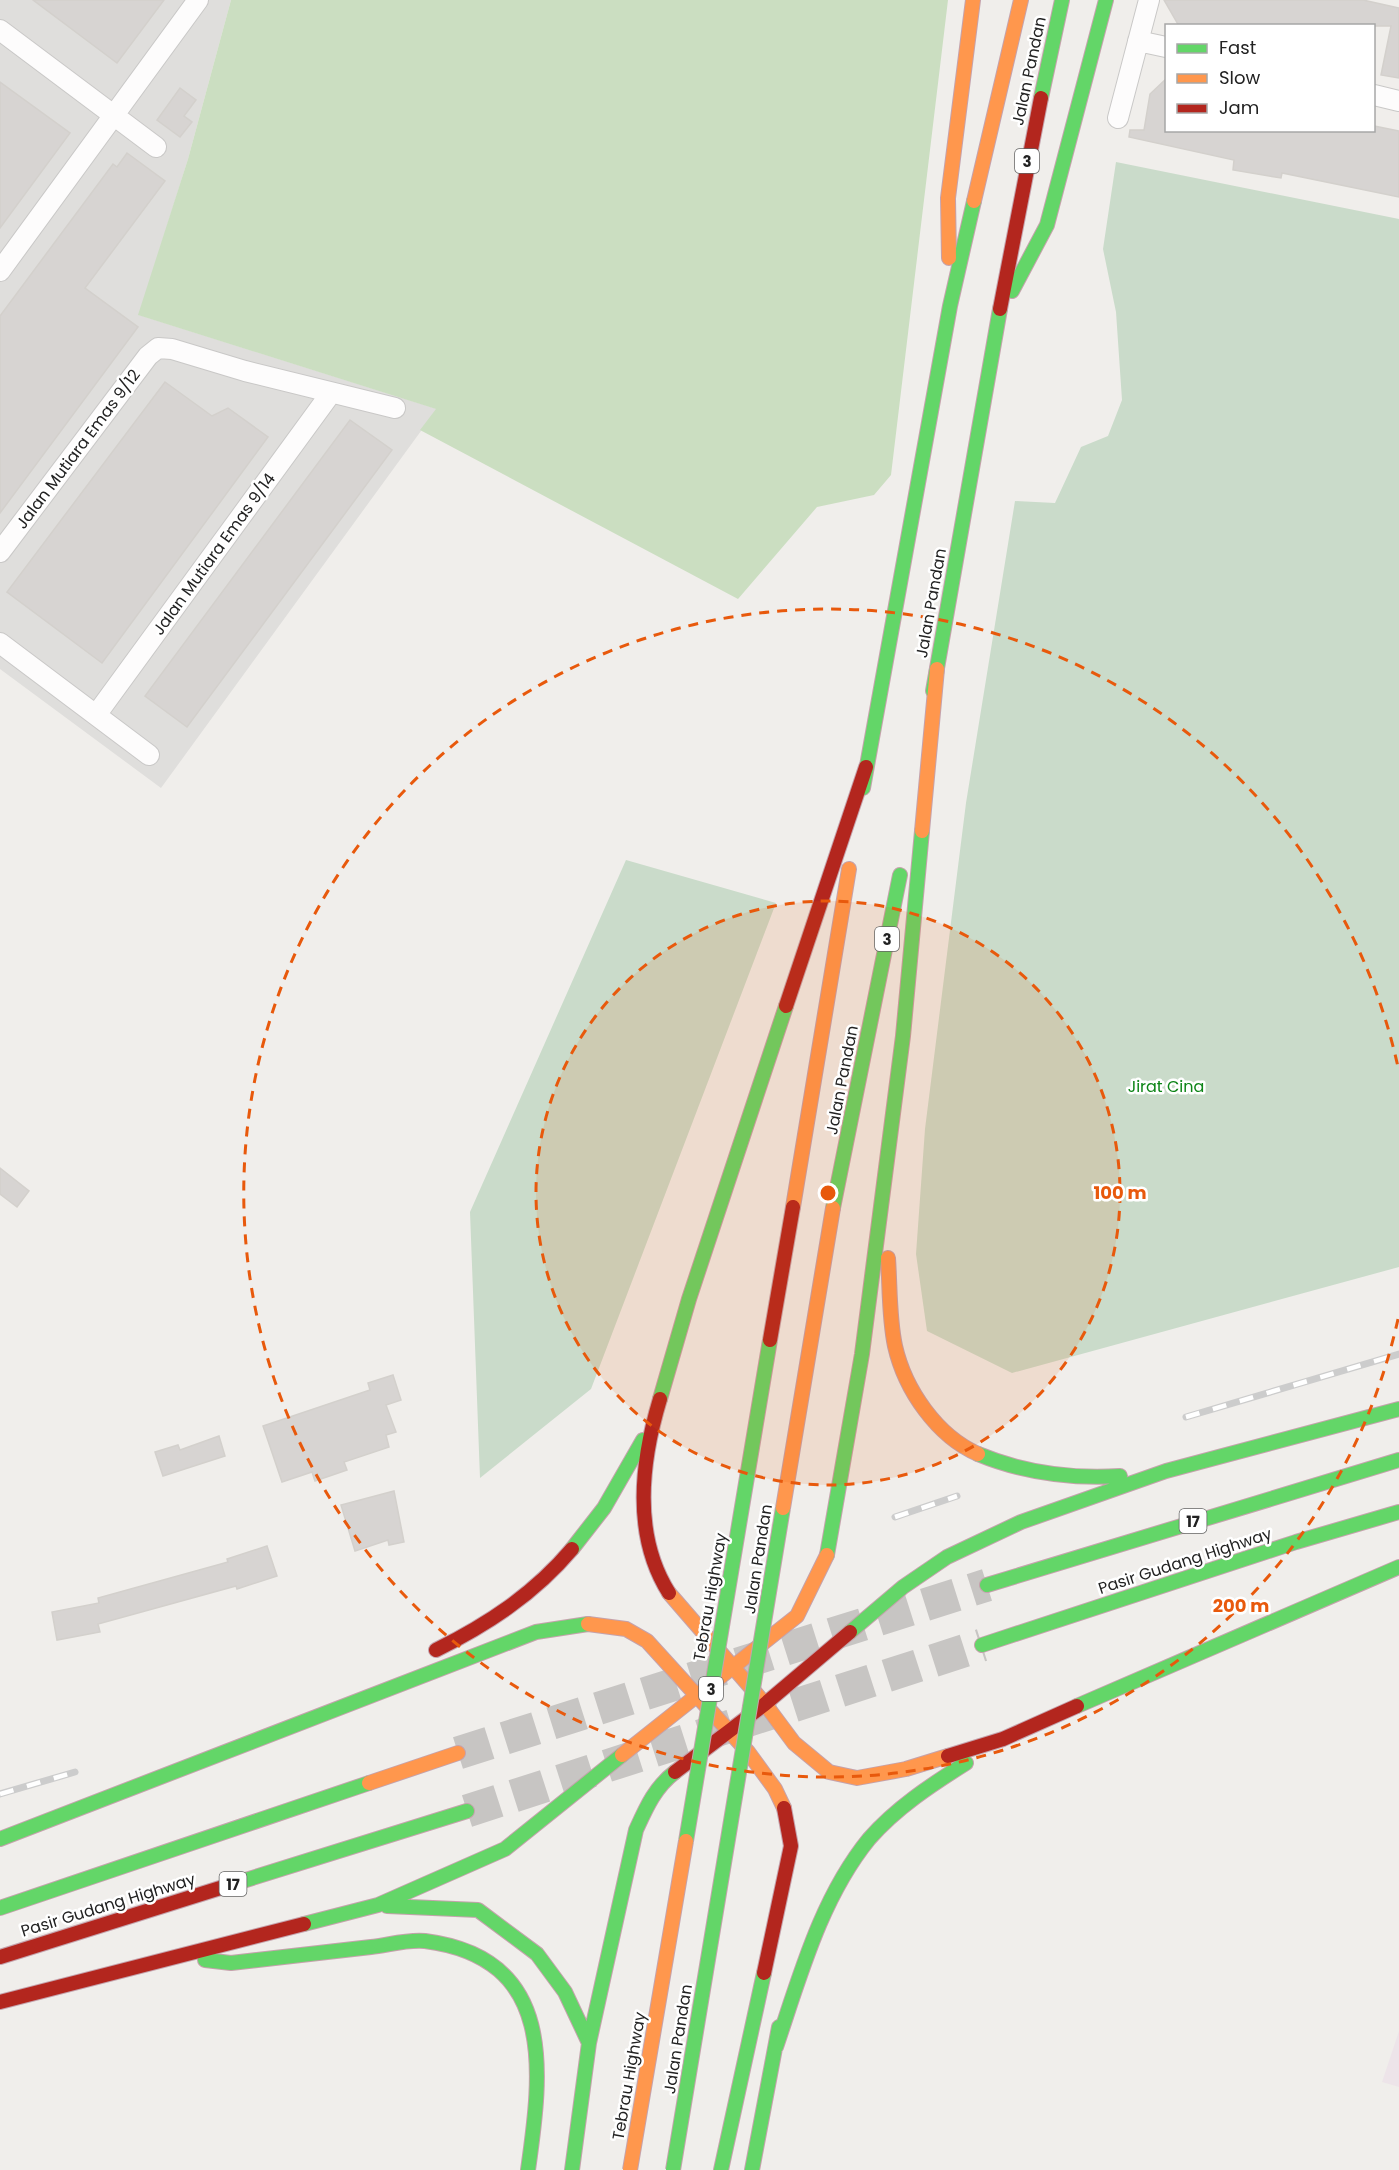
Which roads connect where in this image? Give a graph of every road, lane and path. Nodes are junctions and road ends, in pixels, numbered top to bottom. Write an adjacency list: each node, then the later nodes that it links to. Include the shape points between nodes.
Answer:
1 (198, 0): 12 (street)
2 (973, 0): 16 (highway, via 948,198)
3 (1021, 0): 16 (highway, Jalan Pandan / 3)
4 (1062, 0): 17 (highway, Jalan Pandan / 3)
5 (1106, 0): 17 (highway, via 1047,225)
6 (1149, 0): 8 (street)
7 (0, 30): 12 (street)
8 (1138, 41): 9 (street); 13 (street)
9 (1165, 47)
10 (1375, 95): 11 (street)
11 (1399, 101)
12 (113, 115): 14 (street); 15 (street)
13 (1118, 118)
14 (156, 147)
15 (0, 271)
16 (950, 306): 25 (highway, Jalan Pandan / 3)
17 (996, 323): 22 (highway, Jalan Pandan / 3)
18 (331, 393): 19 (street); 20 (street, Jalan Mutiara Emas 9/12, via 158,348 148,356); 23 (street, Jalan Mutiara Emas 9/14)
19 (395, 408)
20 (0, 552)
21 (0, 643): 23 (street)
22 (937, 669): 26 (highway, Jalan Pandan / 3); 28 (highway, via 903,1036)
23 (96, 715): 24 (street)
24 (149, 755)
25 (866, 767): 29 (highway, Jalan Pandan / 3); 31 (highway, via 689,1299)
26 (907, 840)
27 (902, 863): 62 (highway, Jalan Pandan / 3, bridge, via 833,1208)
28 (884, 1188): 33 (highway, via 895,1346 906,1376 938,1426 962,1444 998,1462 1043,1474 1095,1479); 39 (highway, via 830,1547 797,1616)
29 (793, 1207): 61 (highway, Tebrau Highway / 3, bridge)
30 (1399, 1409): 33 (highway)
31 (652, 1422): 38 (highway, via 620,1484 561,1564 494,1621); 39 (highway, via 644,1498 646,1540 658,1575 675,1602)
32 (1399, 1460): 36 (highway, Pasir Gudang Highway / 17)
33 (1166, 1471): 42 (highway, via 1022,1522 947,1557 903,1587)
34 (1399, 1512): 37 (highway, Pasir Gudang Highway)
35 (1399, 1567): 44 (highway)
36 (987, 1584)
37 (982, 1645)
38 (422, 1656)
39 (732, 1669): 41 (highway); 42 (highway)
40 (334, 1694): 46 (highway)
41 (697, 1697): 43 (highway); 46 (highway, via 641,1636 609,1623 580,1623 536,1632); 51 (highway, via 505,1849)
42 (765, 1704): 43 (highway); 44 (highway, via 794,1743 829,1772 857,1778 906,1769)
43 (728, 1730): 49 (highway, via 770,1782 784,1808); 57 (highway, via 666,1779 648,1803 636,1830)
44 (1003, 1739): 58 (highway, via 931,1784 890,1817 853,1862 819,1923)
45 (458, 1753): 52 (highway, Pasir Gudang Highway)
46 (102, 1798): 48 (highway)
47 (467, 1811): 54 (highway, Pasir Gudang Highway / 17)
48 (0, 1839)
49 (791, 1846): 50 (highway); 63 (highway)
50 (802, 1872)
51 (378, 1905): 53 (highway); 57 (highway, via 478,1910 537,1954 565,1992)
52 (0, 1908)
53 (173, 1956): 56 (highway); 59 (highway, via 231,1963 424,1941 473,1953 514,1985 536,2032 539,2098)
54 (0, 1957)
55 (789, 1965): 58 (highway)
56 (0, 2002)
57 (589, 2043): 60 (highway)
58 (776, 2047): 64 (highway)
59 (528, 2170)
60 (572, 2170)
61 (630, 2170)
62 (673, 2170)
63 (721, 2170)
64 (752, 2170)

